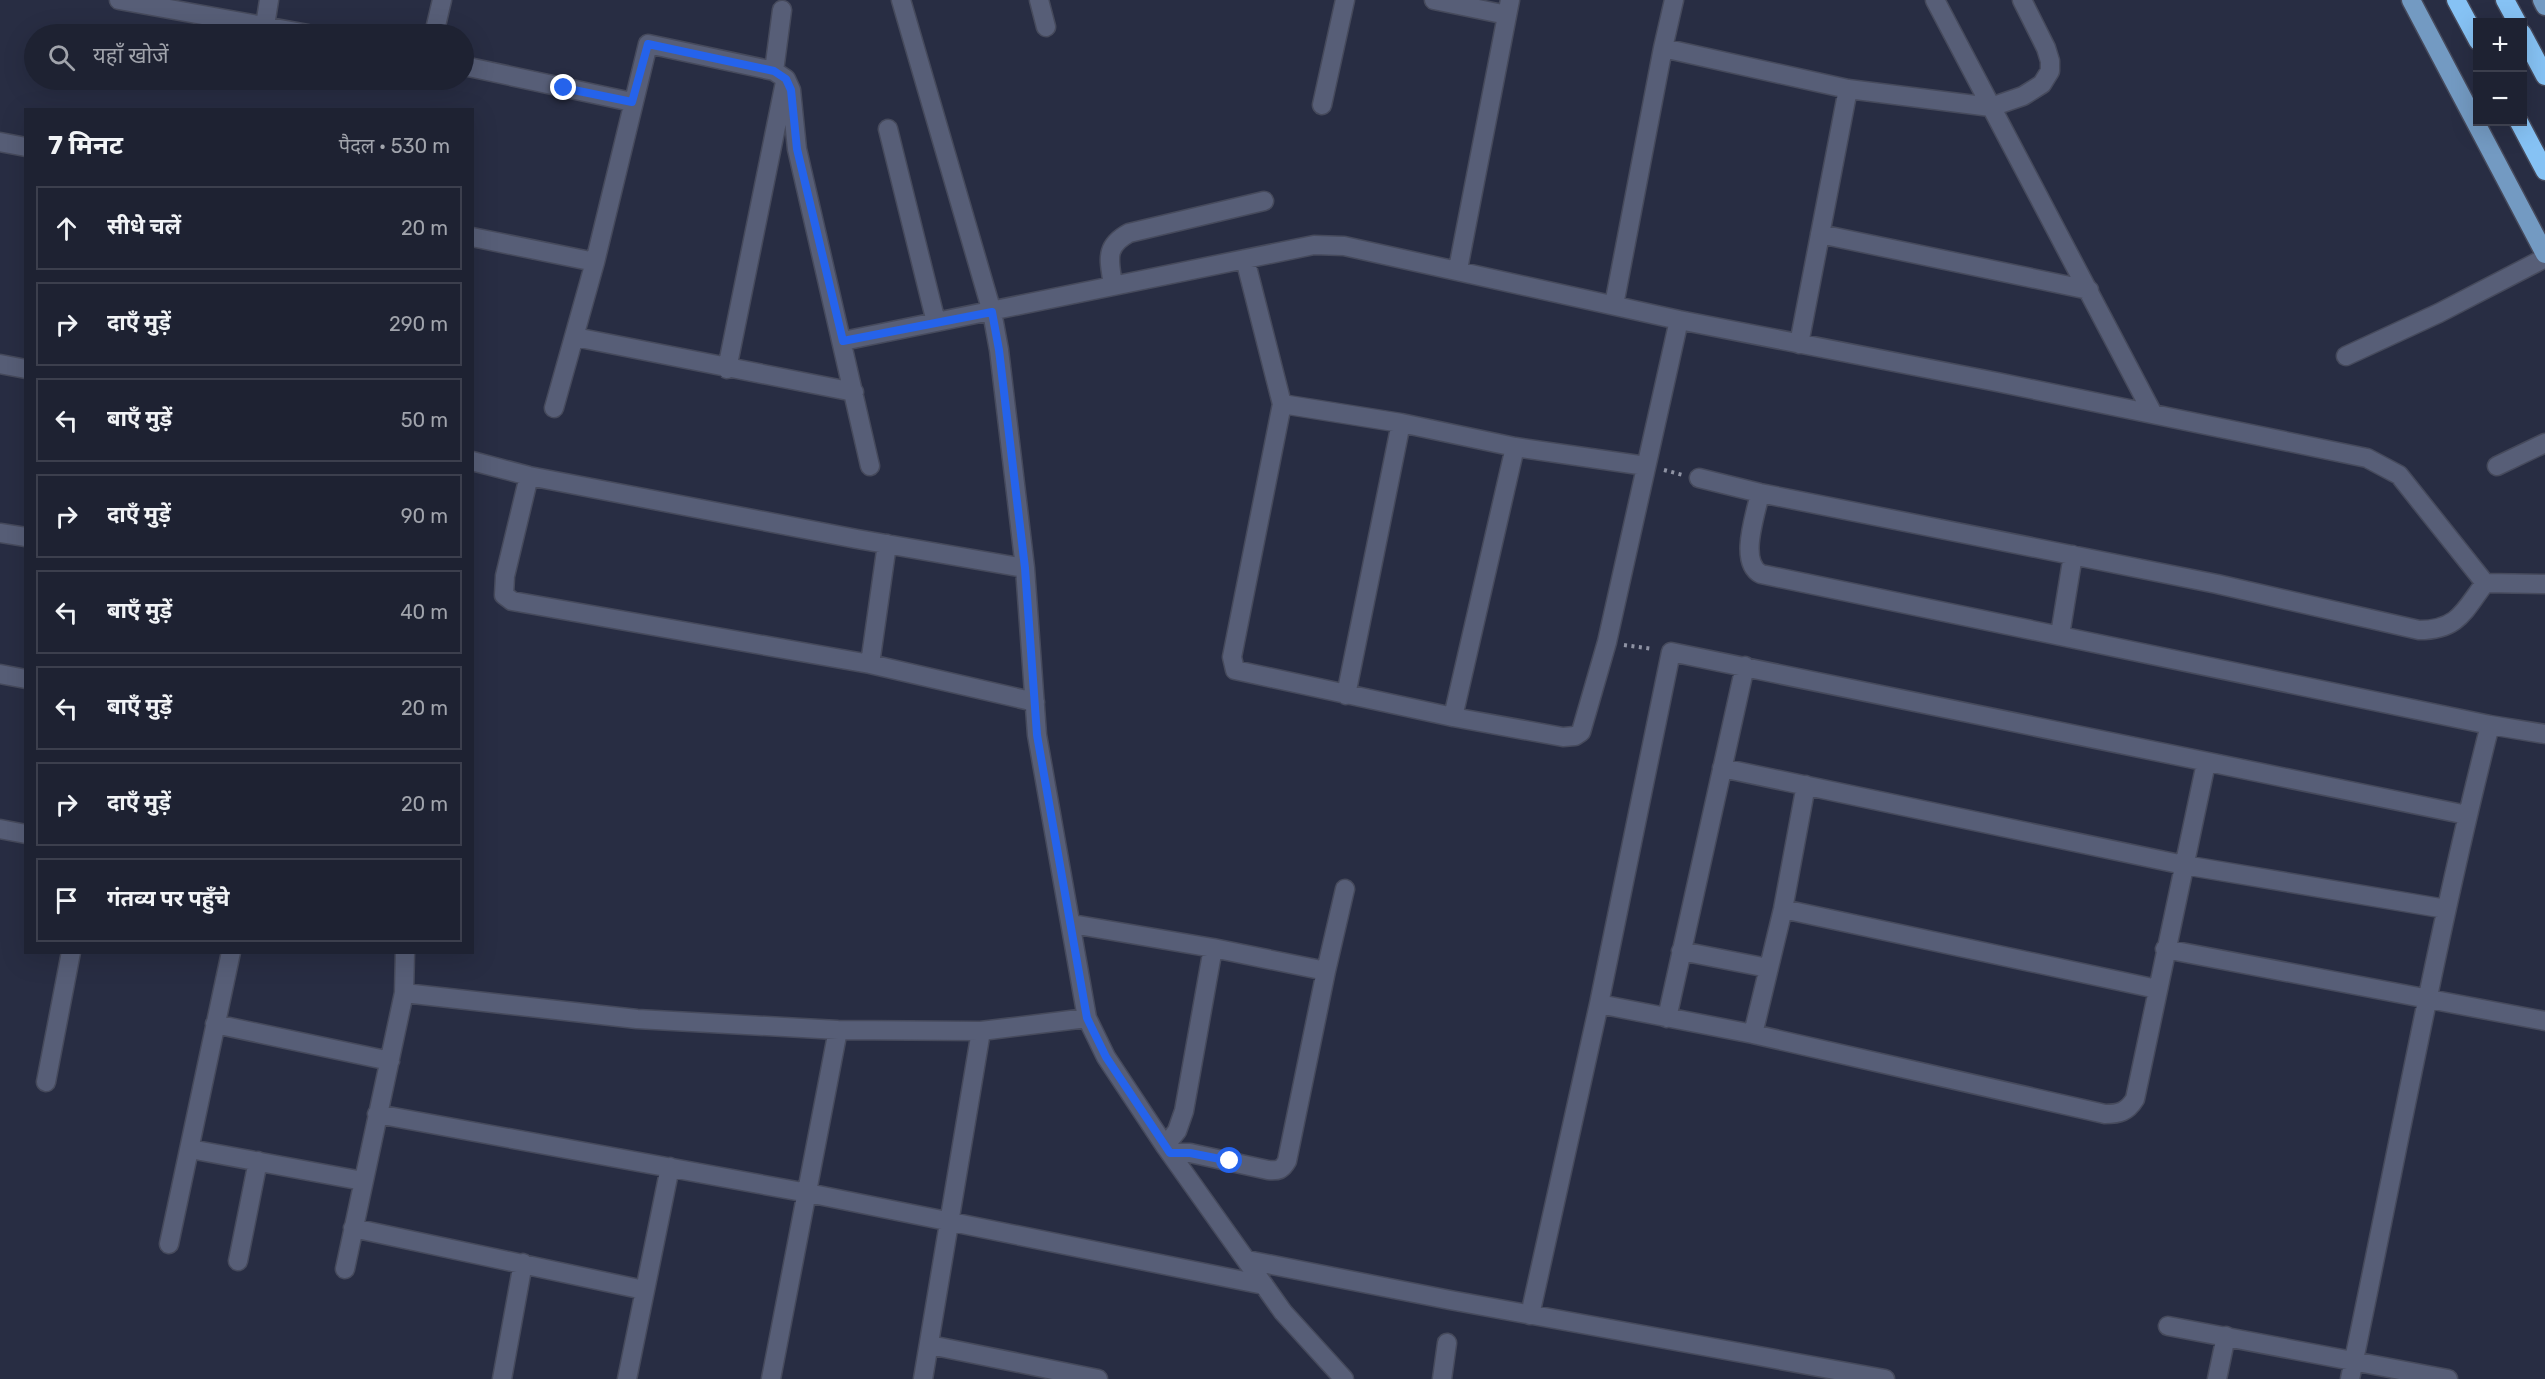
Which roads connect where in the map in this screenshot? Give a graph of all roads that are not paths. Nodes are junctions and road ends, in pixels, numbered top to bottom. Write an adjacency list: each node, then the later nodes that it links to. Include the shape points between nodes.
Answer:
1 (124, 0): 19 (street)
2 (269, 0): 20 (street)
3 (442, 0): 21 (street)
4 (901, 0): 48 (street)
5 (1039, 0): 22 (street)
6 (1345, 0): 31 (street)
7 (1434, 0): 16 (street)
8 (1674, 0): 25 (street)
9 (1935, 0): 32 (street)
10 (2022, 0): 32 (street, via 2046,48 2050,71 2042,84 2023,96)
11 (2411, 0): 41 (main road)
12 (2456, 0): 23 (highway)
13 (2505, 0): 18 (highway)
14 (2542, 0): 15 (main road)
15 (2545, 6)
16 (1508, 8): 44 (street)
17 (782, 10): 27 (street)
18 (2515, 18)
19 (254, 24)
20 (265, 24)
21 (437, 24)
22 (1046, 27)
23 (2473, 32)
24 (2527, 41): 28 (highway)
25 (1663, 48): 29 (street); 47 (street)
26 (474, 68): 30 (street)
27 (780, 75): 30 (street, via 648,44); 52 (street, via 791,90 797,149); 57 (street)
28 (2545, 76)
29 (1848, 89): 32 (street); 39 (street)
30 (632, 102): 43 (street)
31 (1322, 105)
32 (1991, 107): 46 (street)
33 (2521, 126): 37 (highway)
34 (888, 129): 50 (street)
35 (0, 142): 36 (street)
36 (24, 147)
37 (2545, 171)
38 (1264, 201): 45 (street, via 1119,238 1109,254)
39 (1820, 234): 46 (street); 53 (street)
40 (474, 237): 43 (street)
41 (2545, 256): 54 (street, via 2439,313)
42 (1245, 259): 44 (street, via 1314,245 1344,246); 45 (street); 59 (street)
43 (595, 262): 51 (street)
44 (1458, 270): 47 (street)
45 (1113, 286): 48 (street)
46 (2089, 290): 61 (street)
47 (1614, 306): 49 (street)
48 (992, 312): 50 (street); 76 (street)
49 (1679, 320): 53 (street); 67 (street)
50 (936, 322): 52 (street)
51 (575, 337): 57 (street); 60 (street)
52 (843, 341): 58 (street)
53 (1799, 344): 61 (street)
54 (2346, 356)
55 (0, 364): 56 (street)
56 (24, 369)
57 (727, 369): 58 (street)
58 (854, 392): 66 (street)
59 (1282, 404): 62 (street); 84 (street, via 1232,661 1241,673)
60 (554, 408)
61 (2153, 414): 77 (street, via 2367,458 2386,466 2399,475)
62 (1401, 423): 64 (street); 84 (street)
63 (2545, 443): 68 (street)
64 (1515, 447): 67 (street); 86 (street)
65 (474, 462): 69 (street)
66 (870, 466)
67 (1646, 466): 86 (street, via 1607,642 1581,732 1563,737)
68 (2497, 466)
69 (529, 476): 74 (street); 80 (street, via 505,576 504,595 512,601)
70 (1699, 478): 71 (street)
71 (1760, 493): 75 (street); 79 (street, via 1749,562 1761,574)
72 (0, 532): 73 (street)
73 (24, 537)
74 (888, 544): 76 (street); 80 (street)
75 (2073, 555): 77 (street, via 2419,630 2437,630 2460,618); 79 (street)
76 (1025, 568): 85 (street)
77 (2485, 583): 78 (street)
78 (2545, 584)
79 (2060, 635): 87 (street)
80 (870, 664): 85 (street)
81 (1745, 666): 89 (street); 90 (street); 111 (street, via 1671,652)
82 (24, 673): 83 (street)
83 (0, 674)
84 (1346, 695): 86 (street)
85 (1035, 702): 99 (street, via 1037,735)
86 (1454, 717)
87 (2490, 724): 88 (street); 92 (street)
88 (2545, 734)
89 (2206, 764): 92 (street); 95 (street)
90 (1722, 768): 91 (street); 102 (street)
91 (1806, 785): 95 (street); 97 (street)
92 (2467, 815): 98 (street)
93 (0, 829): 94 (street)
94 (24, 834)
95 (2184, 865): 98 (street); 101 (street)
96 (1345, 889): 107 (street)
97 (1783, 909): 106 (street); 108 (street)
98 (2446, 909): 110 (street)
99 (1072, 924): 100 (street); 112 (street)
100 (1213, 948): 107 (street); 123 (street, via 1184,1111)
101 (2165, 949): 108 (street); 110 (street)
102 (1682, 951): 106 (street); 113 (street)
103 (71, 954): 120 (street)
104 (231, 954): 115 (street)
105 (405, 954): 109 (street)
106 (1768, 968): 118 (street)
107 (1326, 971): 123 (street, via 1284,1168 1268,1170)
108 (2157, 990): 118 (street, via 2135,1099 2119,1114)
109 (404, 993): 116 (street, via 637,1019); 119 (street)
110 (2427, 999): 114 (street); 142 (street)
111 (1599, 1004): 113 (street); 137 (street)
112 (1087, 1018): 117 (street); 123 (street, via 1106,1057)
113 (1667, 1018): 118 (street)
114 (2545, 1021)
115 (215, 1024): 119 (street); 122 (street)
116 (838, 1030): 117 (street); 127 (street)
117 (981, 1031): 128 (street)
118 (1754, 1034)
119 (390, 1061): 121 (street)
120 (46, 1082)
121 (377, 1114): 125 (street); 126 (street)
122 (189, 1149): 124 (street); 130 (street)
123 (1168, 1149): 131 (street)
124 (258, 1161): 126 (street); 132 (street)
125 (670, 1167): 127 (street); 136 (street)
126 (363, 1180): 129 (street)
127 (808, 1193): 128 (street); 146 (street)
128 (950, 1223): 135 (street); 141 (street)
129 (353, 1228): 133 (street); 134 (street)
130 (169, 1244)
131 (1247, 1260): 135 (street); 137 (street)
132 (238, 1261)
133 (523, 1263): 136 (street); 144 (street)
134 (345, 1269)
135 (1264, 1285): 149 (street, via 1283,1312)
136 (644, 1290): 145 (street)
137 (1530, 1314): 151 (street)
138 (2168, 1326): 139 (street)
139 (2226, 1336): 142 (street); 152 (street)
140 (1447, 1343): 150 (street)
141 (930, 1345): 143 (street); 147 (street)
142 (2354, 1360): 153 (street); 154 (street)
143 (1047, 1374): 148 (street)
144 (502, 1379)
145 (627, 1379)
146 (771, 1379)
147 (922, 1379)
148 (1098, 1379)
149 (1344, 1379)
150 (1442, 1379)
151 (1885, 1379)
152 (2217, 1379)
153 (2350, 1379)
154 (2448, 1379)

